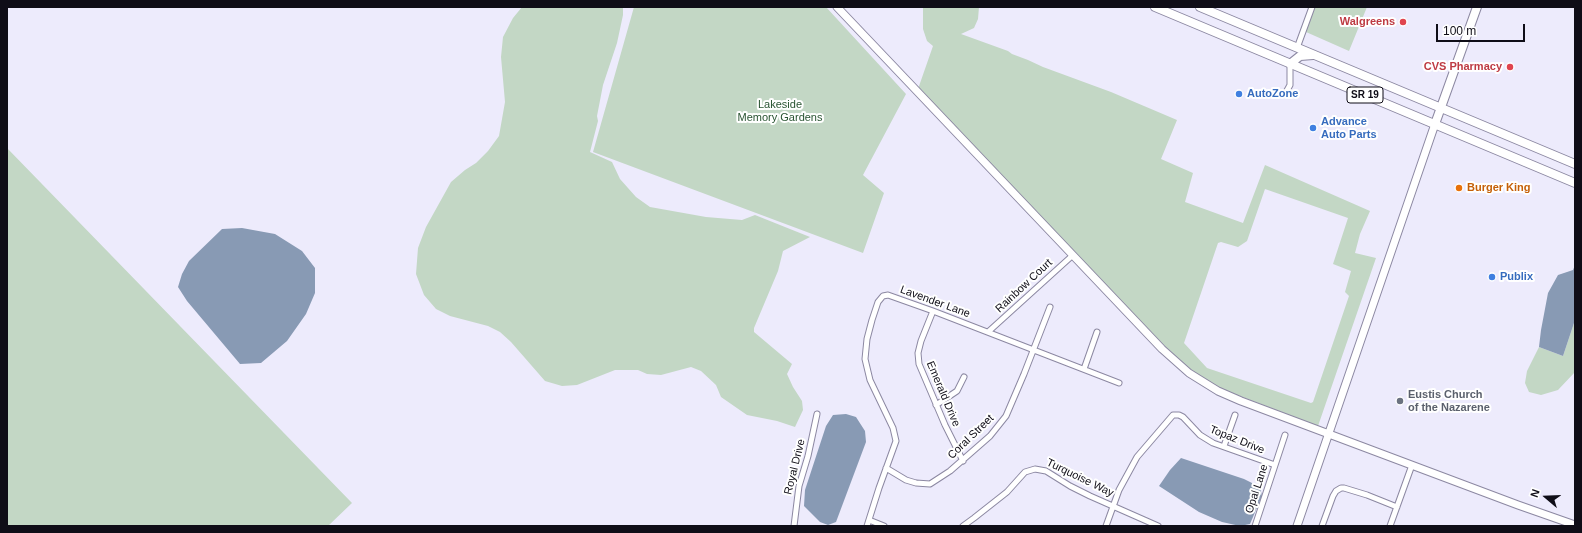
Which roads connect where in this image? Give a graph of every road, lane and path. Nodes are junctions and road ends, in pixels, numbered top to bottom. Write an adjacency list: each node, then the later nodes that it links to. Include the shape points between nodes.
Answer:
1 (837, 7): 14 (street)
2 (1155, 7): 8 (main road, SR 19)
3 (1200, 7): 6 (main road, SR 19)
4 (1312, 7): 6 (street)
5 (1477, 7): 10 (main road)
6 (1297, 48): 7 (main road, SR 19)
7 (1313, 54): 8 (main road, via 1300,56); 10 (main road, SR 19)
8 (1290, 64): 9 (street, via 1291,78); 11 (main road, SR 19)
9 (1286, 94)
10 (1441, 108): 11 (main road); 12 (main road, SR 19)
11 (1436, 124): 13 (main road, SR 19); 26 (street)
12 (1575, 164)
13 (1575, 183)
14 (1073, 255): 17 (street, Rainbow Court); 26 (street, via 1162,349 1202,383 1229,396)
15 (1050, 307): 19 (street, Coral Street)
16 (933, 311): 17 (street, Lavender Lane); 23 (street, Emerald Drive, via 921,341 918,358); 32 (street, Lavender Lane, via 887,295 880,299 872,320 866,347 866,369 896,438)
17 (988, 332): 19 (street, Lavender Lane)
18 (1097, 332): 20 (street)
19 (1033, 350): 20 (street, Lavender Lane); 29 (street, Coral Street, via 1003,420)
20 (1084, 369): 22 (street, Lavender Lane)
21 (964, 377): 23 (street, via 957,391)
22 (1119, 383)
23 (936, 405): 29 (street, Emerald Drive)
24 (818, 414): 37 (street, Royal Drive, via 799,486)
25 (1235, 415): 28 (street)
26 (1329, 433): 31 (street); 44 (street)
27 (1285, 435): 30 (street, Opal Lane)
28 (1224, 446): 30 (street, Topaz Drive); 33 (street, Topaz Drive, via 1205,438 1183,417 1177,414 1171,417 1140,452)
29 (963, 461): 32 (street, Coral Street, via 930,484 906,480)
30 (1275, 465): 43 (street, Opal Lane)
31 (1412, 465): 34 (street); 36 (street)
32 (886, 468): 35 (street, Lavender Lane)
33 (1113, 505): 40 (street, Turquoise Way, via 1070,486 1046,471 1035,469 1025,472 1006,492); 41 (street); 42 (street, Turquoise Way)
34 (1397, 507): 45 (street, via 1341,488 1333,496); 46 (street)
35 (869, 520): 38 (street, Lavender Lane); 39 (street)
36 (1575, 525)
37 (794, 526)
38 (867, 526)
39 (884, 526)
40 (963, 526)
41 (1106, 526)
42 (1158, 526)
43 (1255, 526)
44 (1297, 526)
45 (1322, 526)
46 (1390, 526)

